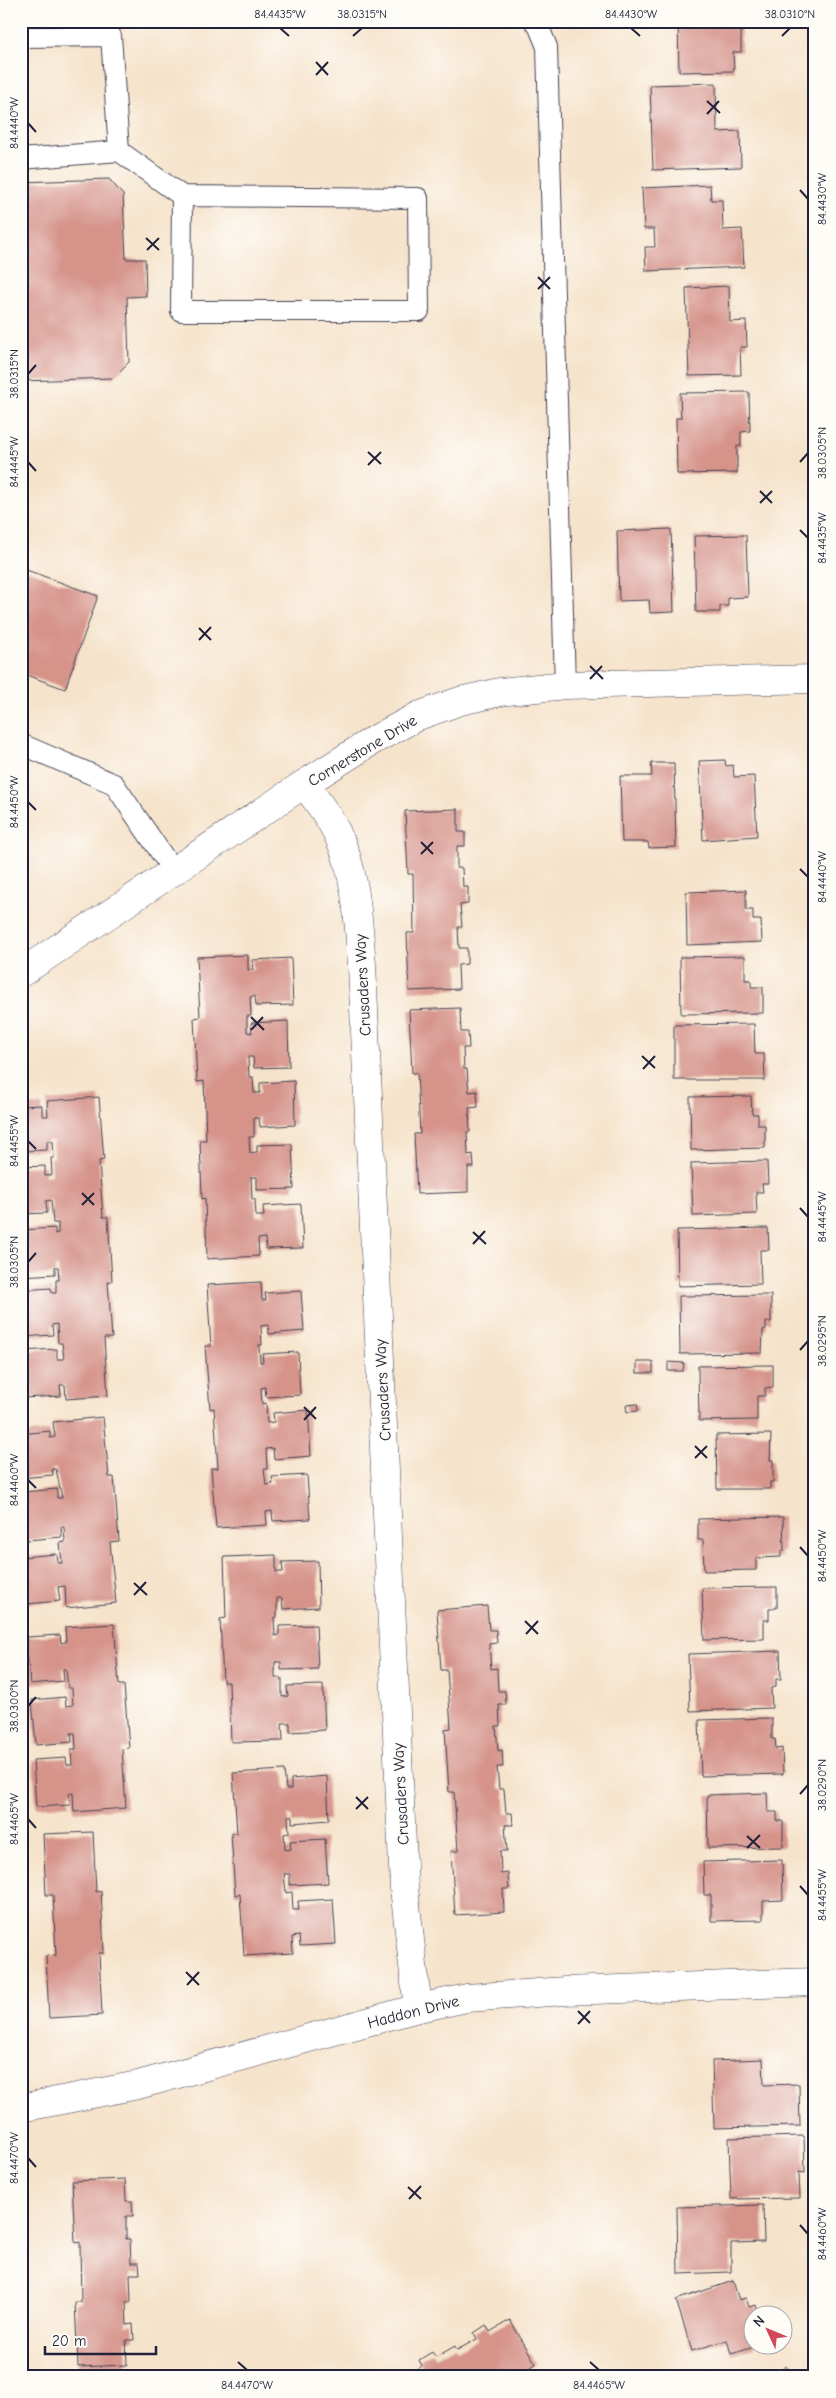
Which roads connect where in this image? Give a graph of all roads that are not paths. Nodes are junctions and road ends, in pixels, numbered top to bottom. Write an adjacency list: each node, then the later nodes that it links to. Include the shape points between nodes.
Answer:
1 (534, 21): 8 (lane, via 547,47)
2 (111, 28): 3 (lane); 4 (lane)
3 (21, 37)
4 (119, 151): 5 (lane); 6 (lane)
5 (21, 159)
6 (182, 196): 6 (lane, via 180,311 419,311 418,198)
7 (815, 679): 8 (street, Cornerstone Drive)
8 (565, 685): 10 (street, Cornerstone Drive, via 460,700 418,716)
9 (21, 744): 11 (lane, via 114,784)
10 (304, 784): 11 (street, Cornerstone Drive); 14 (street, Crusaders Way, via 337,833 356,894 362,966 404,1888)
11 (174, 872): 12 (street, Cornerstone Drive)
12 (21, 972)
13 (815, 1982): 14 (street, Haddon Drive, via 565,1991 467,1998)
14 (418, 2008): 15 (street, Haddon Drive, via 138,2085)
15 (21, 2108)

